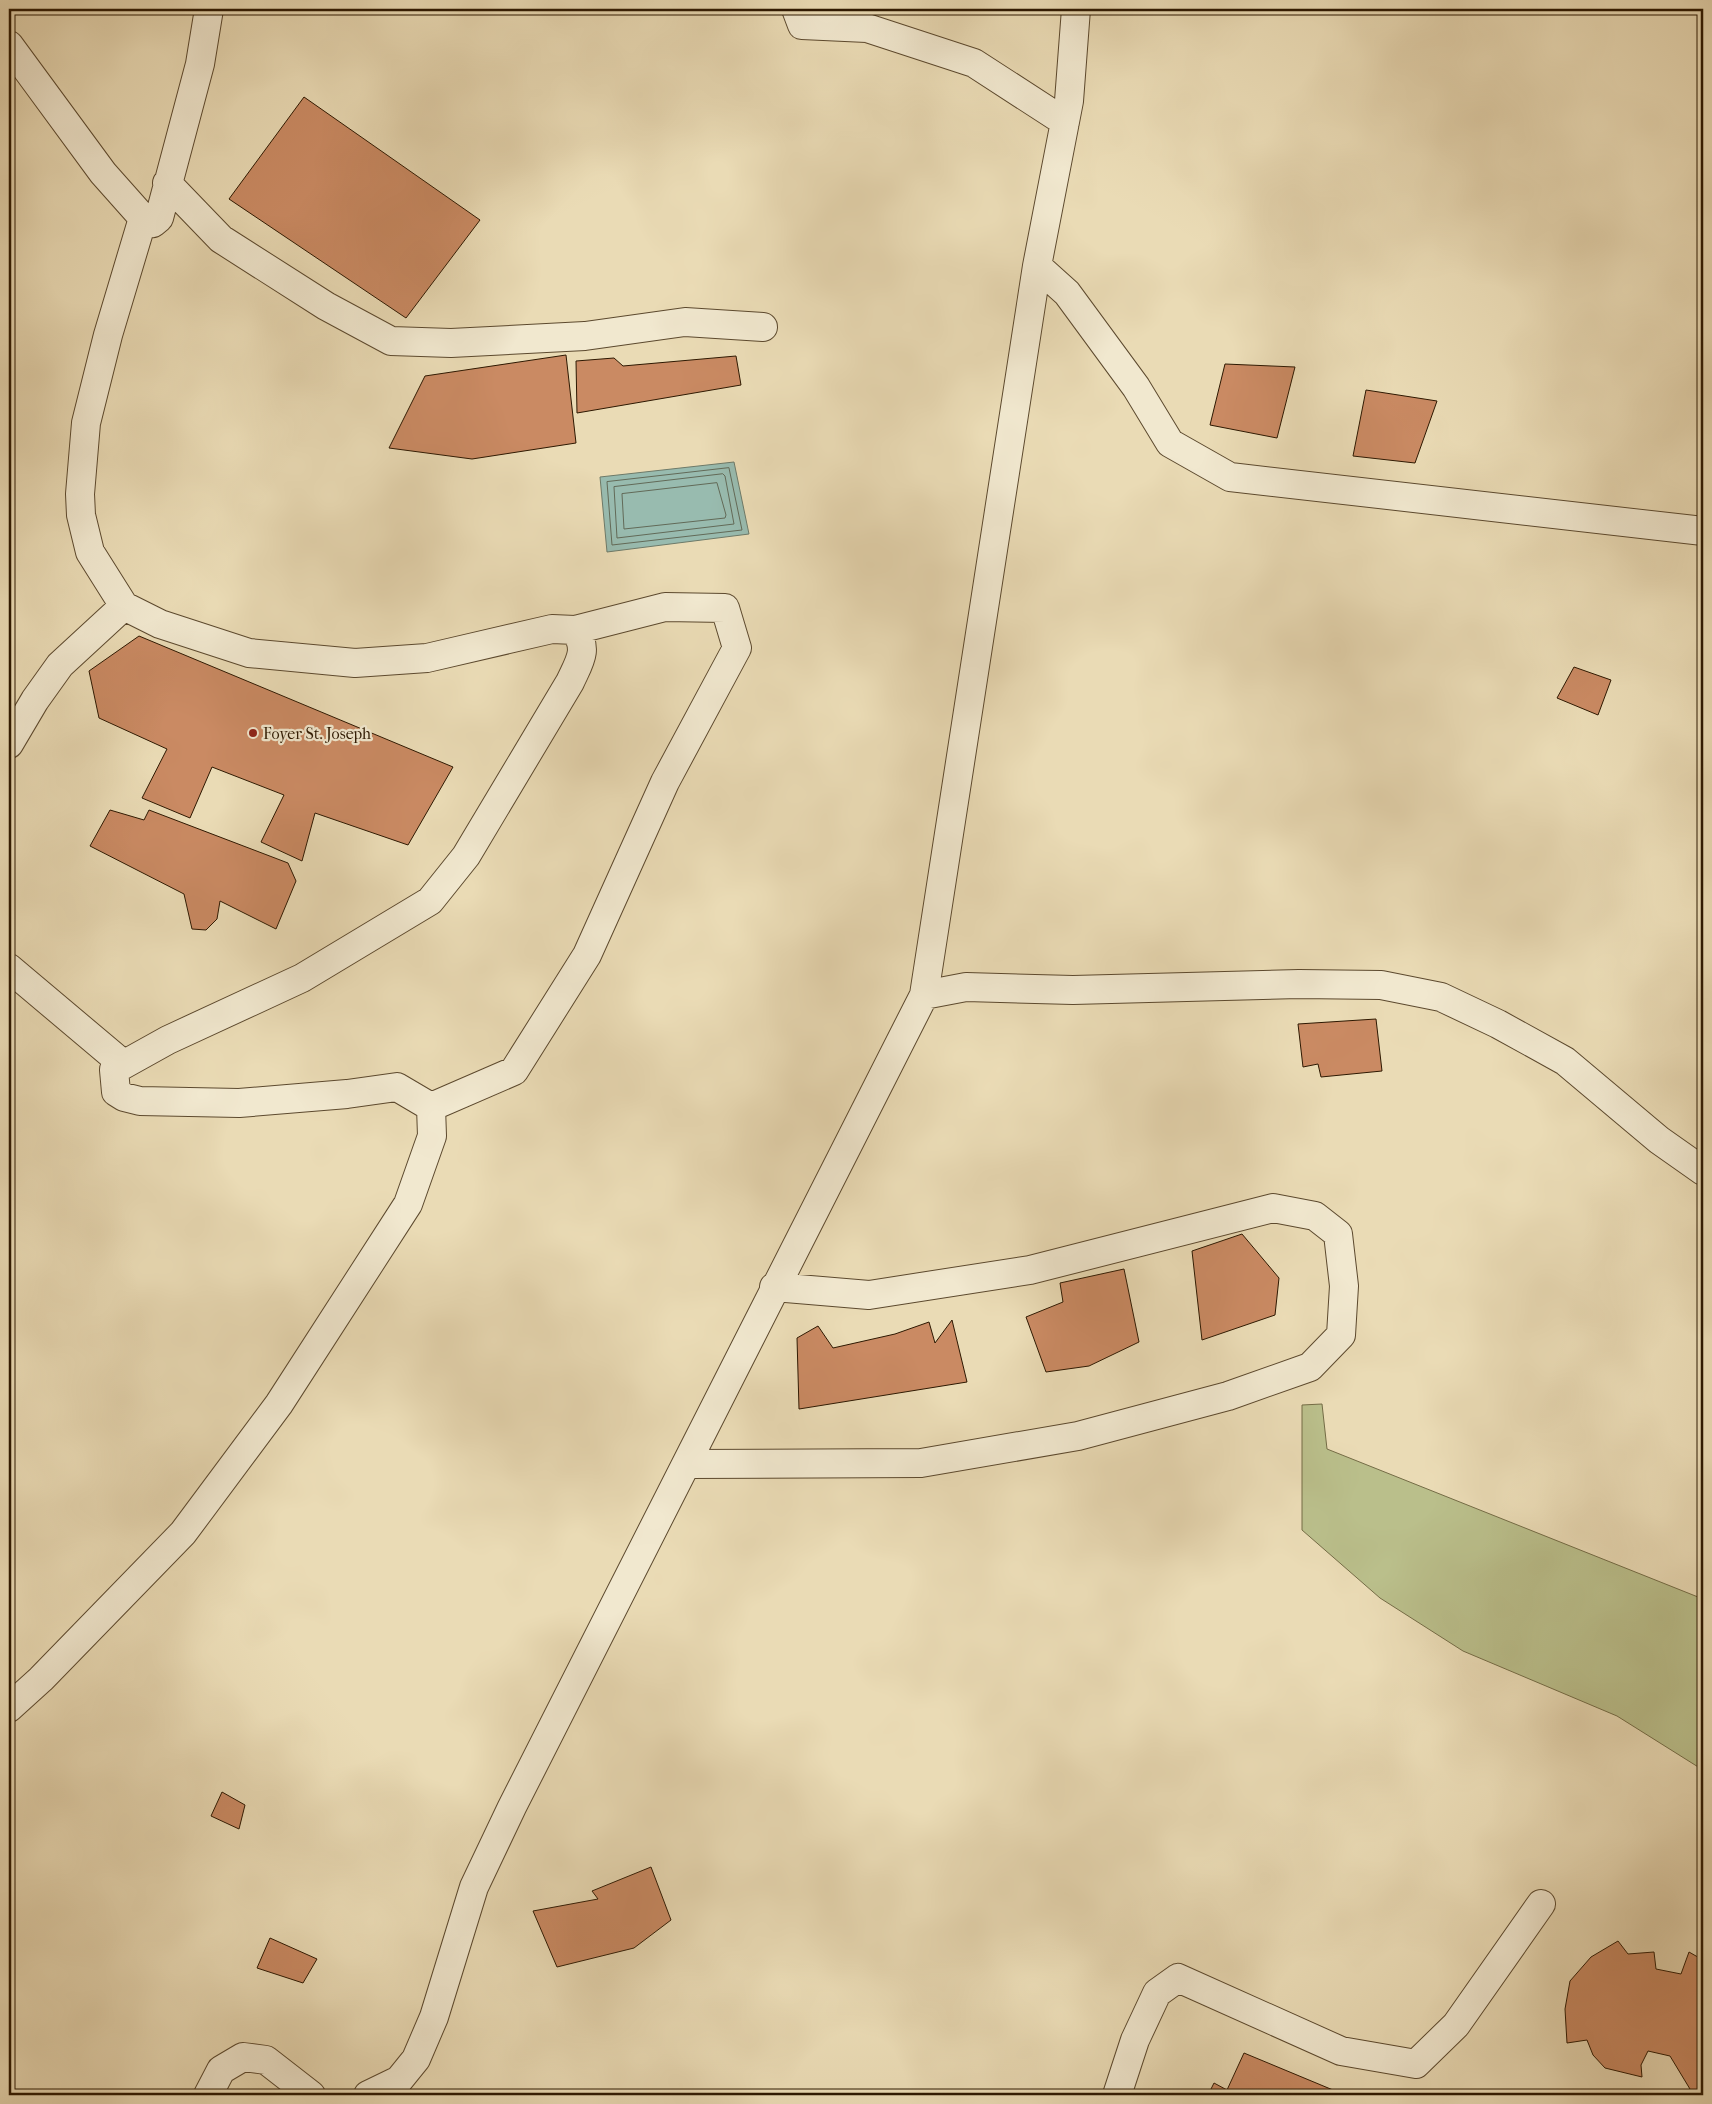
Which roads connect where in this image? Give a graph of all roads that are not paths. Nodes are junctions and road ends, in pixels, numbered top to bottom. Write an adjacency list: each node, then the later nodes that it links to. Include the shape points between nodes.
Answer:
1 (209, 9): 6 (street, via 200,64)
2 (796, 9): 5 (street, via 802,24 867,28 974,63)
3 (1076, 9): 5 (street)
4 (9, 45): 7 (street, via 103,173)
5 (1065, 122): 8 (street)
6 (167, 184): 7 (street, via 158,218 153,223); 9 (street, via 221,239 326,306 391,341 451,343 585,336 686,322)
7 (143, 218): 11 (street, via 86,423 80,494 81,515 90,552)
8 (1037, 266): 10 (street, via 1067,293 1136,387 1170,443 1230,477); 15 (street)
9 (763, 327)
10 (1703, 530)
11 (124, 606): 12 (street, via 160,624 249,653 355,663 427,658 552,629); 13 (street, via 60,665)
12 (575, 630): 16 (street, via 582,640 582,655 570,682 466,856 430,902 302,978); 17 (street, via 665,607 725,608 738,648 666,782 587,955 514,1071)
13 (9, 744)
14 (9, 968): 16 (street)
15 (924, 995): 18 (street, via 966,987 1072,990 1299,984 1381,985 1441,997 1565,1061 1658,1140); 19 (street)
16 (124, 1064): 17 (street, via 114,1070 116,1092 140,1101 239,1103 397,1087)
17 (431, 1107): 21 (street, via 432,1136 408,1204 280,1404 183,1533)
18 (1703, 1171)
19 (774, 1287): 20 (street); 20 (street, via 870,1295 1030,1270 1273,1208 1315,1216 1338,1234 1344,1286 1341,1335 1310,1367 1228,1396 1078,1436 921,1463)
20 (687, 1464): 25 (street, via 474,1887 434,2018 413,2066 399,2080)
21 (9, 1708)
22 (1541, 1904): 26 (street, via 1456,2025 1416,2064 1341,2051 1178,1978 1157,1992 1135,2040)
23 (208, 2095): 24 (street, via 221,2070 243,2057 266,2060)
24 (311, 2095)
25 (368, 2095)
26 (1117, 2095)

